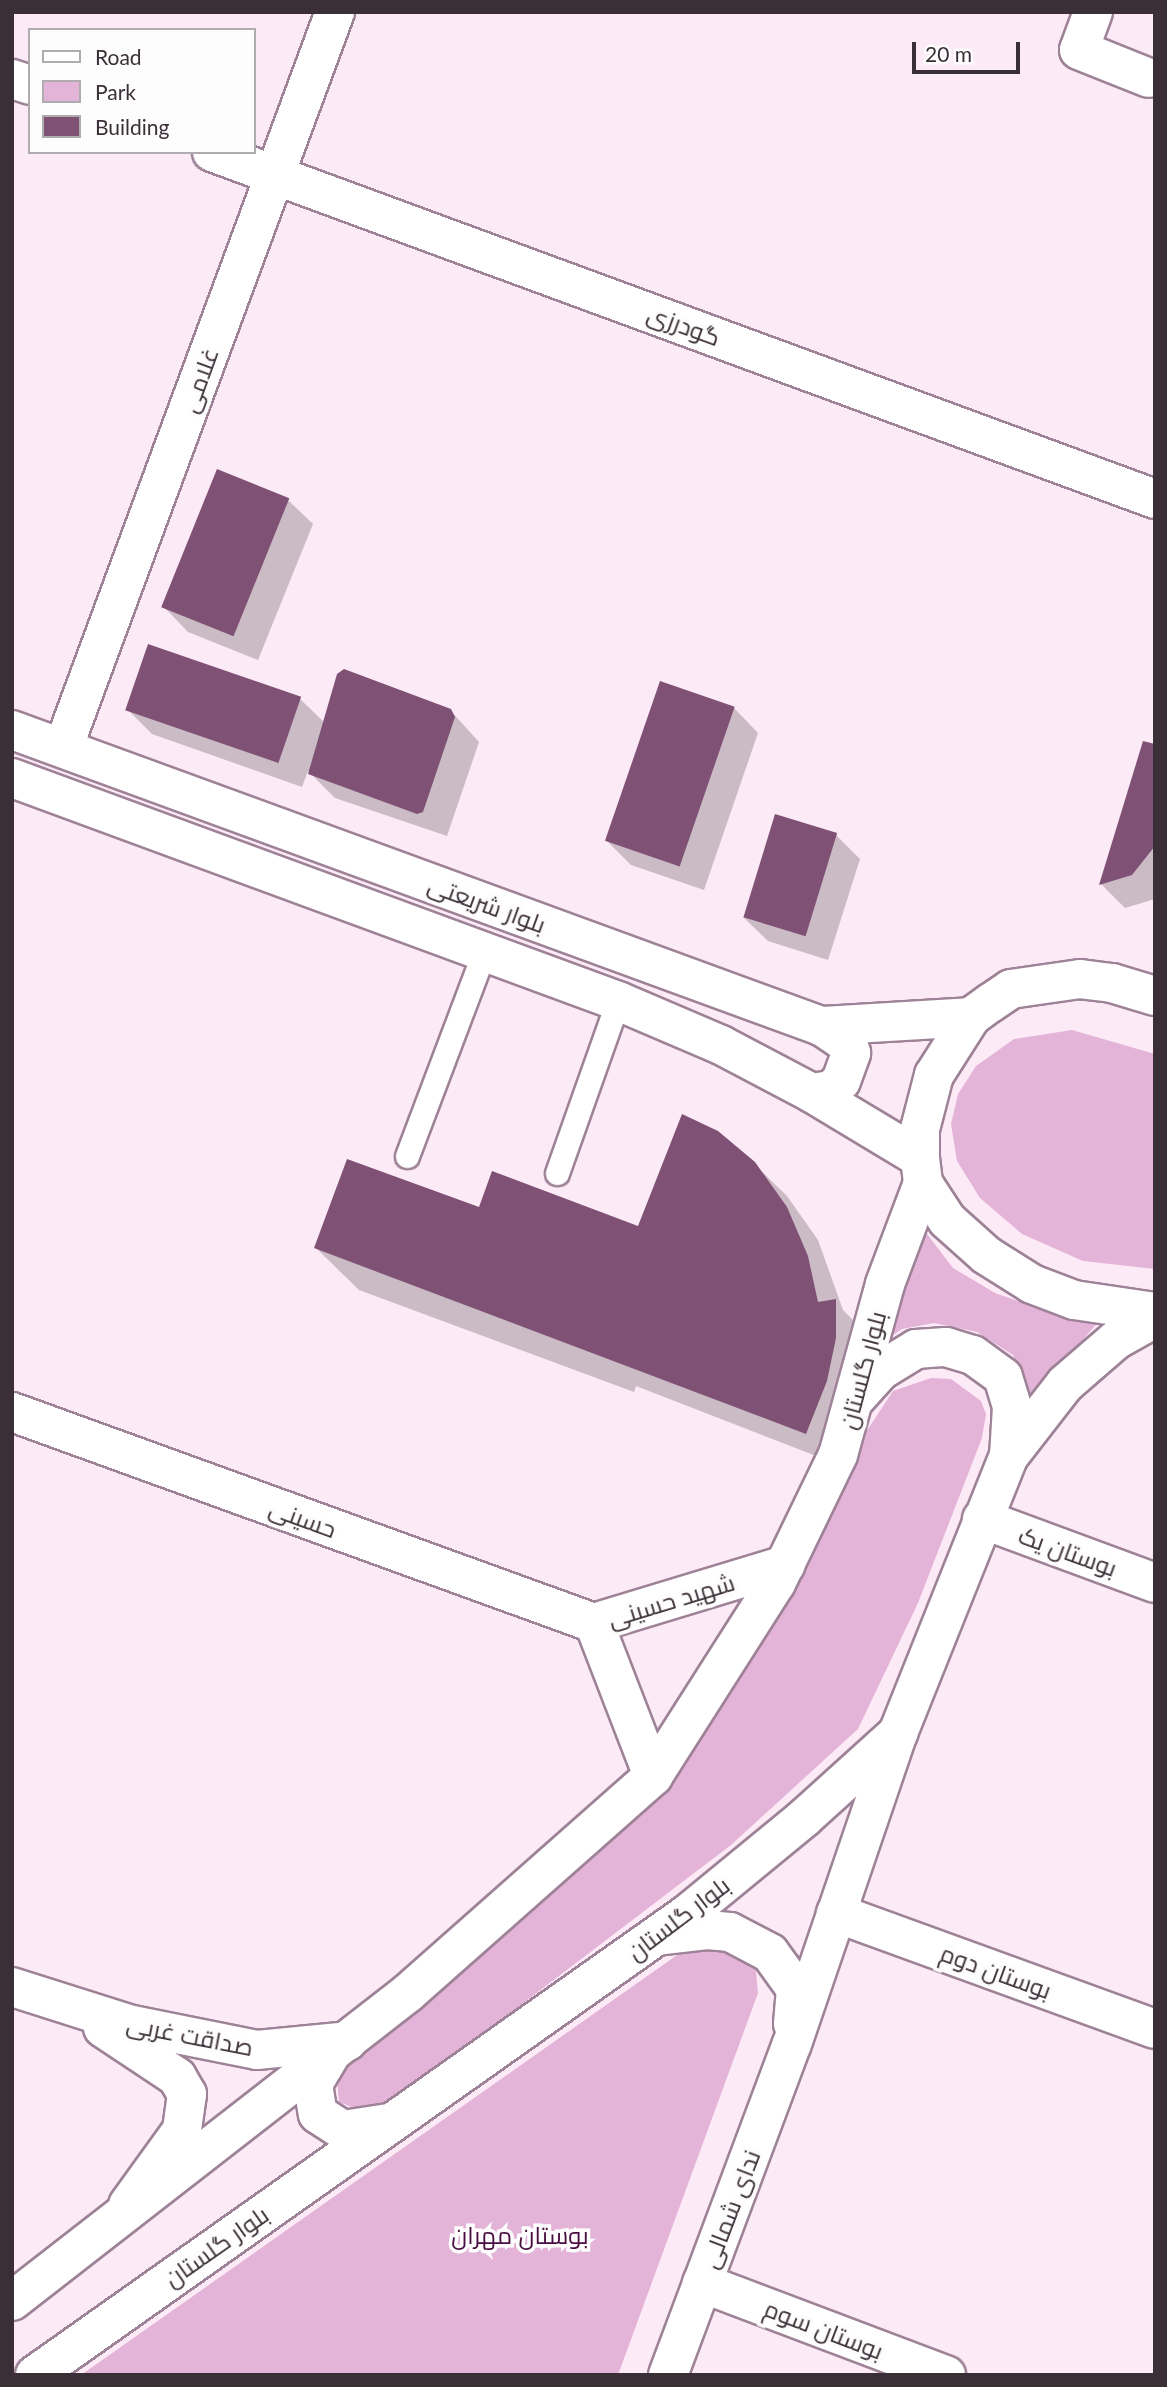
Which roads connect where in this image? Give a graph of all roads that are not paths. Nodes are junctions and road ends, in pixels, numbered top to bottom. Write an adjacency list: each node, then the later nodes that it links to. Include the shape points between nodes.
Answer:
1 (335, 12): 5 (main road, غلامی)
2 (1094, 12): 3 (main road, via 1079,50)
3 (1149, 78)
4 (217, 154): 5 (main road, گودرزی)
5 (275, 175): 6 (main road, گودرزی); 8 (main road, غلامی)
6 (1155, 499)
7 (12, 730): 8 (main road, بلوار شریعتی)
8 (63, 748): 14 (main road, بلوار شریعتی)
9 (12, 778): 10 (main road, بلوار شریعتی)
10 (484, 952): 12 (main road, بلوار شریعتی); 16 (lane)
11 (1155, 996): 13 (main road, via 1112,983 1040,981 1011,989)
12 (618, 1001): 15 (main road, بلوار شریعتی, via 721,1045); 18 (lane)
13 (971, 1017): 14 (main road, بلوار شریعتی); 17 (main road, بلوار گلستان, via 934,1075 922,1120)
14 (821, 1026): 15 (main road, via 848,1044 851,1052 841,1081 831,1090)
15 (812, 1093): 17 (main road, بلوار شریعتی)
16 (407, 1156)
17 (921, 1170): 19 (main road, via 947,1220 986,1255 1032,1284 1074,1300); 21 (main road, بلوار گلستان, via 884,1284)
18 (557, 1173)
19 (1155, 1312)
20 (1155, 1318): 23 (main road, بلوار گلستان, via 1115,1340 1065,1384)
21 (855, 1398): 23 (main road, via 880,1371 916,1349 946,1347 973,1355 1003,1377 1012,1407); 25 (main road, بلوار گلستان, via 838,1455)
22 (12, 1412): 27 (main road, حسینی)
23 (1009, 1456): 24 (main road, بلوار گلستان)
24 (982, 1519): 26 (main road, بوستان یک); 28 (main road, بلوار گلستان)
25 (785, 1565): 27 (main road, شهید حسینی); 29 (main road, بلوار گلستان)
26 (1155, 1583)
27 (594, 1623): 29 (main road, شهید حسینی)
28 (898, 1733): 30 (main road, ندای شمالی); 31 (main road, بلوار گلستان, via 804,1818)
29 (653, 1776): 36 (main road, بلوار گلستان, via 408,1993)
30 (836, 1913): 34 (main road, بوستان دوم); 35 (main road, ندای شمالی)
31 (657, 1936): 35 (main road, ندای شمالی, via 730,1932 770,1953 796,1989); 37 (main road, بلوار گلستان)
32 (12, 1987): 33 (main road, صداقت غربی)
33 (75, 2010): 36 (main road, صداقت غربی, via 257,2050); 38 (main road, صداقت غربی, via 177,2077 187,2094 182,2130)
34 (1155, 2029)
35 (792, 2043): 39 (main road, ندای شمالی)
36 (339, 2048): 37 (main road, via 313,2084 318,2114 343,2130); 38 (main road, بلوار گلستان)
37 (393, 2121): 41 (main road, بلوار گلستان)
38 (117, 2220): 40 (main road, بلوار گلستان)
39 (702, 2283): 42 (main road, ندای شمالی); 43 (main road, بوستان سوم)
40 (12, 2301)
41 (35, 2375)
42 (668, 2375)
43 (946, 2375)

